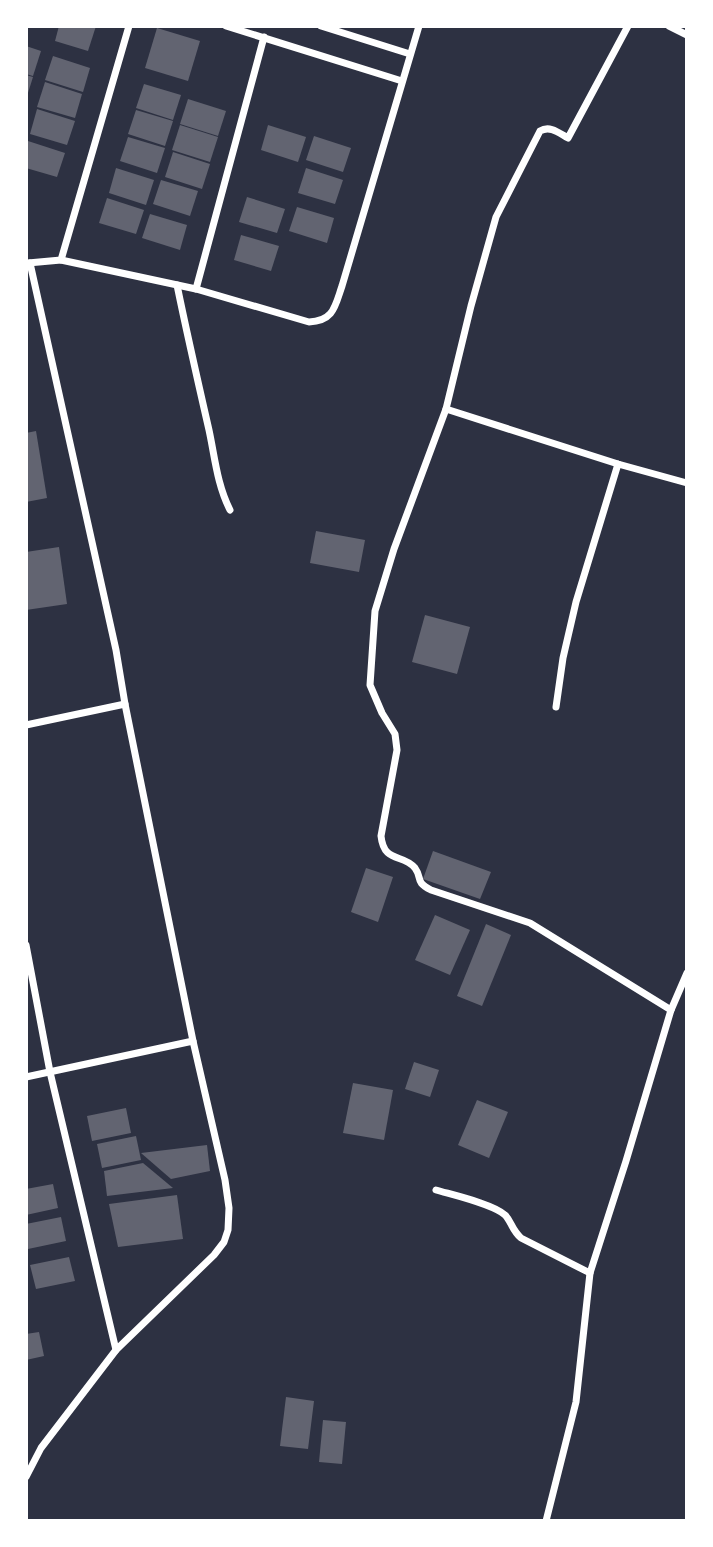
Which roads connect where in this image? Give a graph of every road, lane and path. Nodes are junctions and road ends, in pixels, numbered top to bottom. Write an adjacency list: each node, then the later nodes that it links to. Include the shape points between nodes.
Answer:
1 (129, 26): 11 (street)
2 (226, 26): 8 (street)
3 (321, 26): 9 (street)
4 (419, 26): 9 (street)
5 (628, 26): 15 (street, via 568,138 551,129 540,131 496,217)
6 (669, 26): 7 (street)
7 (687, 35)
8 (264, 37): 10 (street); 14 (street)
9 (410, 54): 10 (street)
10 (402, 81): 14 (street, via 333,311 318,322 309,322)
11 (61, 260): 12 (street); 13 (street)
12 (28, 263): 19 (street)
13 (177, 285): 14 (street); 18 (street, via 217,476)
14 (196, 289)
15 (446, 409): 16 (street); 24 (street, via 375,611 370,685 397,750 381,836 384,849 413,866 422,885 530,923)
16 (618, 464): 17 (street); 20 (street, via 569,629)
17 (687, 482)
18 (230, 510)
19 (125, 704): 21 (street); 25 (street)
20 (556, 707)
21 (26, 724)
22 (26, 945): 26 (street)
23 (687, 973): 24 (street)
24 (671, 1010): 29 (street)
25 (193, 1041): 26 (street); 30 (street, via 225,1180 228,1230 214,1255)
26 (50, 1072): 27 (street); 30 (street)
27 (26, 1077)
28 (436, 1190): 29 (street, via 504,1214 526,1241)
29 (590, 1273): 32 (street, via 576,1402)
30 (116, 1350): 31 (street, via 41,1448)
31 (26, 1477)
32 (546, 1521)

